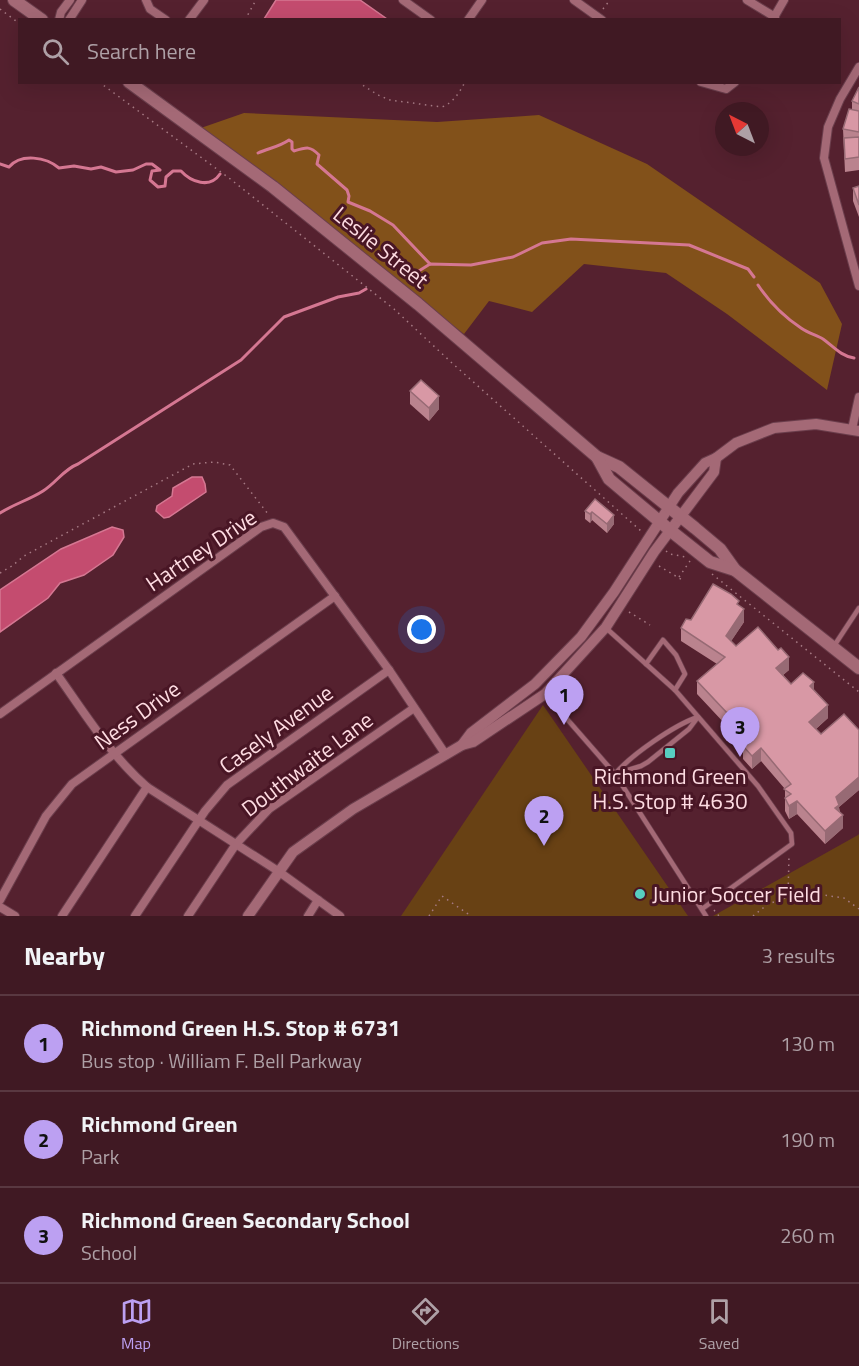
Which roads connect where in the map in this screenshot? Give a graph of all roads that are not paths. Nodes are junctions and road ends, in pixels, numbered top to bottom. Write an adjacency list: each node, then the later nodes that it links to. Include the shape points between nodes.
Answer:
1 (14, 0): 11 (main road)
2 (70, 0): 12 (street)
3 (82, 0): 13 (street)
4 (146, 0): 14 (street, via 150,9)
5 (204, 0): 15 (street)
6 (403, 0): 16 (street)
7 (482, 0): 17 (street)
8 (574, 0): 18 (street)
9 (747, 0): 19 (street)
10 (784, 0): 19 (street)
11 (39, 18)
12 (60, 18)
13 (70, 18)
14 (163, 18)
15 (190, 18)
16 (428, 18)
17 (469, 18)
18 (600, 18)
19 (774, 18)
20 (858, 73): 24 (street, via 840,99 828,127 824,158)
21 (132, 84): 27 (main road, Leslie Street, via 282,194)
22 (708, 84): 23 (street, via 726,89)
23 (732, 84)
24 (859, 286)
25 (859, 397): 26 (street)
26 (856, 430): 28 (street, via 816,424 774,428 736,443)
27 (597, 457): 29 (main road, Leslie Street, via 619,467); 31 (main road, Leslie Street, via 609,479)
28 (716, 458): 29 (street, via 705,463); 30 (street, via 714,472)
29 (668, 508): 30 (main road, Leslie Street); 31 (street)
30 (681, 518): 32 (street); 33 (main road, Leslie Street, via 720,549)
31 (660, 521): 32 (main road, Leslie Street); 42 (street, via 581,637)
32 (671, 531): 33 (main road, Leslie Street, via 710,562); 36 (street)
33 (735, 570): 37 (main road, Leslie Street)
34 (335, 596): 40 (street, Hartney Drive); 41 (street, Hartney Drive, via 284,527 273,523 261,527); 49 (street, Ness Drive)
35 (859, 608): 37 (lane)
36 (606, 627): 38 (lane); 44 (street)
37 (833, 647): 39 (main road, Leslie Street)
38 (646, 664): 43 (lane); 43 (lane, via 663,640 686,674)
39 (859, 668)
40 (388, 670): 45 (street, Hartney Drive); 53 (street, Casely Avenue, via 227,785)
41 (56, 673): 46 (street, Hartney Drive); 49 (street)
42 (535, 684): 44 (street); 48 (street, via 471,733)
43 (675, 690): 47 (lane)
44 (545, 694): 48 (street, via 474,742); 51 (lane)
45 (414, 708): 50 (street, Hartney Drive); 54 (street, Douthwaite Lane, via 269,809)
46 (0, 714)
47 (698, 717): 51 (lane, via 683,722 625,762); 51 (lane, via 648,762); 59 (lane, via 758,786 791,833 792,844)
48 (462, 745): 50 (street)
49 (114, 754): 52 (street); 56 (street, Ness Drive, via 72,784 46,816)
50 (446, 755): 55 (street, via 353,809 293,852)
51 (615, 774): 59 (lane)
52 (147, 787): 53 (street); 61 (street)
53 (199, 820): 54 (street); 62 (street, Casely Avenue)
54 (236, 844): 55 (street); 63 (street, Douthwaite Lane)
55 (278, 871): 57 (street); 64 (street)
56 (0, 900)
57 (318, 900): 65 (street); 66 (street)
58 (0, 907): 60 (street)
59 (702, 909): 67 (lane)
60 (15, 916)
61 (63, 916)
62 (135, 916)
63 (188, 916)
64 (248, 916)
65 (308, 916)
66 (340, 916)
67 (706, 916)

